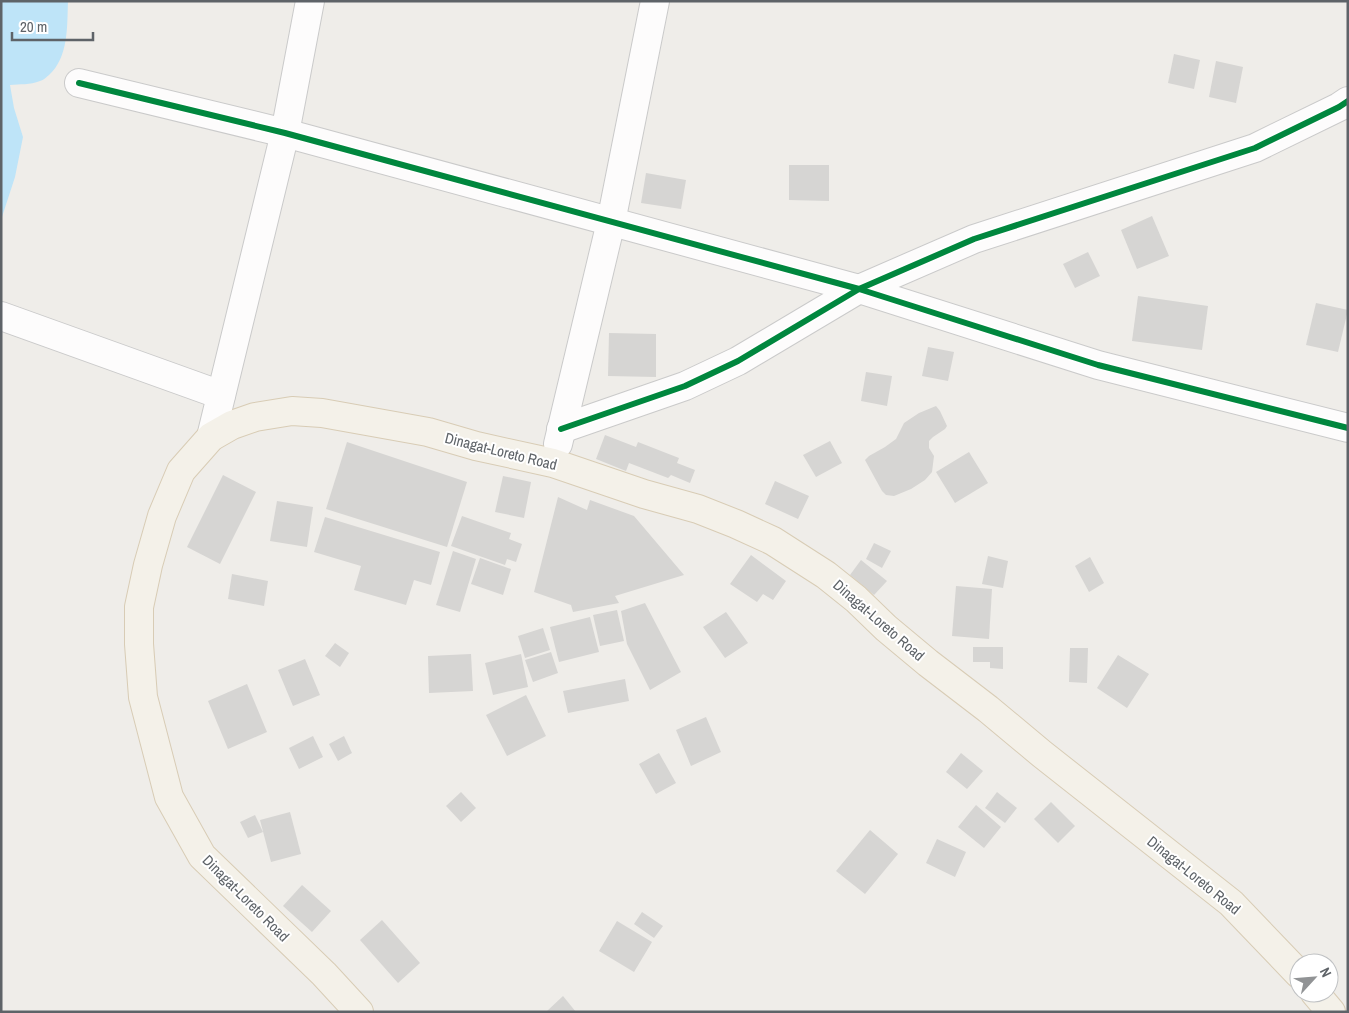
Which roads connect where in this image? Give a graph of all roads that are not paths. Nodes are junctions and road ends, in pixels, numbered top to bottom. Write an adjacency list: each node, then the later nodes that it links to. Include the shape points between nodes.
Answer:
1 (310, 1): 5 (street)
2 (655, 1): 6 (street)
3 (79, 83): 5 (street)
4 (1348, 101): 7 (street, via 1255,148 974,239)
5 (284, 133): 6 (street); 9 (street)
6 (611, 222): 7 (street); 11 (street)
7 (860, 289): 10 (street, via 1098,365); 11 (street, via 703,378)
8 (1, 316): 9 (street)
9 (221, 395): 12 (street)
10 (1348, 428)
11 (561, 429): 13 (street)
12 (211, 437): 13 (main road, Dinagat-Loreto Road, via 255,417 292,411 322,413 428,432); 15 (main road, Dinagat-Loreto Road, via 181,471 162,516 148,565 139,607 143,697 169,797 202,856)
13 (554, 463): 14 (main road, Dinagat-Loreto Road, via 736,524 773,541 826,575 921,657 1231,903)
14 (1289, 964)
15 (359, 1012)

